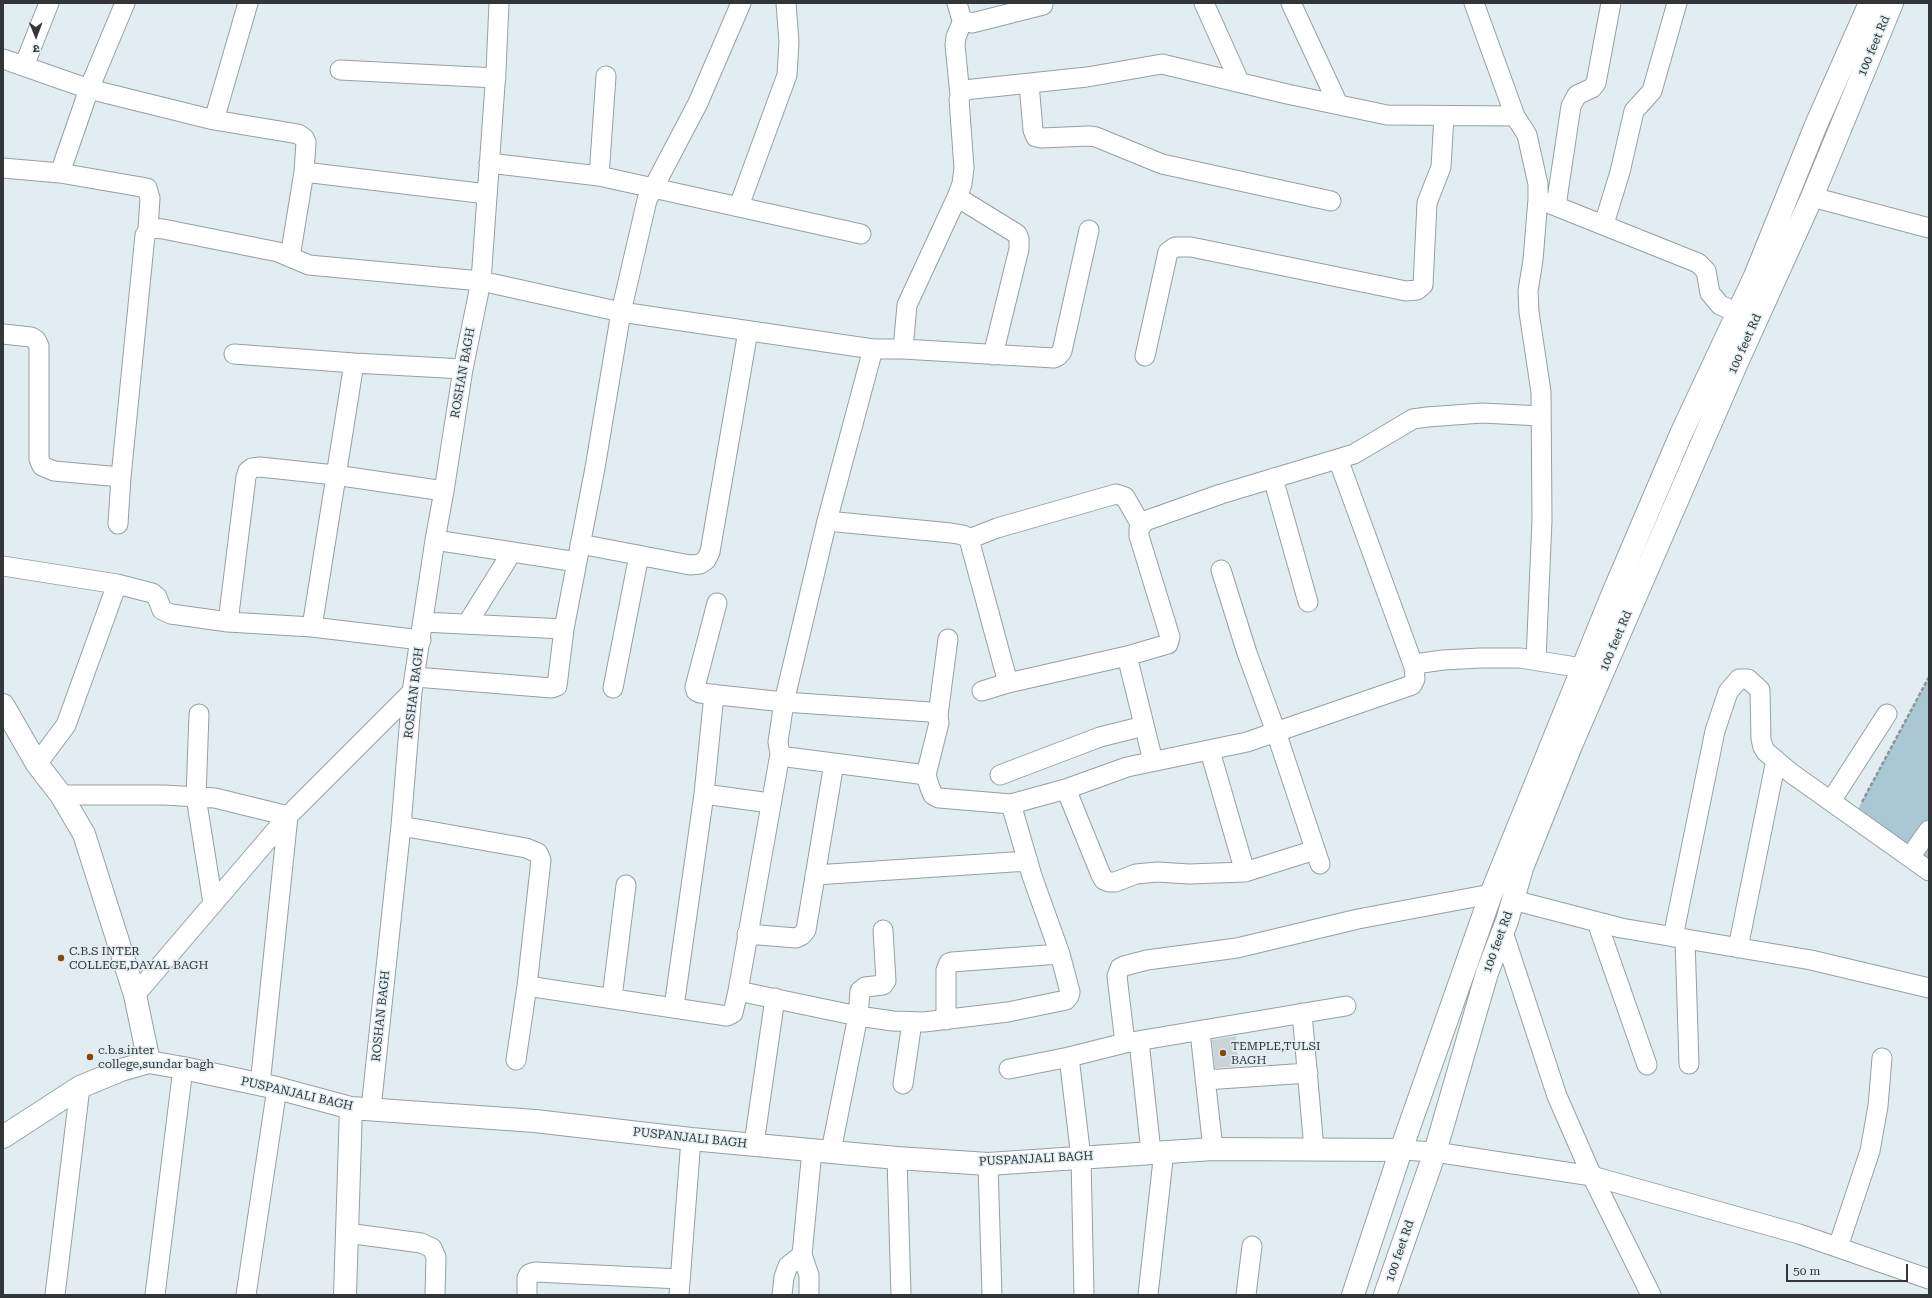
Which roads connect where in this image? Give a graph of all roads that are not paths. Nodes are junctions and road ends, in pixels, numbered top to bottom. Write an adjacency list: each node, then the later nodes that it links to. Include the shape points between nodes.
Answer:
1 (48, 3): 17 (street)
2 (125, 3): 23 (street)
3 (248, 3): 28 (street)
4 (499, 3): 20 (street, ROSHAN BAGH)
5 (741, 3): 34 (street, via 698,103)
6 (786, 3): 40 (street, via 789,42 787,75)
7 (1204, 3): 21 (street)
8 (1291, 3): 25 (street)
9 (1474, 3): 27 (street)
10 (1611, 3): 41 (street, via 1596,83 1592,88 1577,95 1571,106)
11 (1677, 3): 42 (street, via 1652,91 1634,111 1620,172)
12 (1870, 3): 50 (main road, via 1816,124 1786,202)
13 (1892, 3): 36 (main road, 100 feet Rd)
14 (1046, 4): 15 (street, via 972,23)
15 (960, 11): 24 (street, via 955,45)
16 (3, 59): 17 (street)
17 (24, 66): 23 (street)
18 (340, 70): 20 (street)
19 (606, 76): 33 (street)
20 (496, 78): 29 (street, ROSHAN BAGH)
21 (1239, 81): 22 (street, via 1156,63 1087,77); 25 (street)
22 (1029, 84): 24 (street, via 967,89); 39 (street, via 1033,130 1036,137 1096,137 1162,164)
23 (89, 89): 28 (street); 32 (street)
24 (960, 95): 37 (street, via 964,168)
25 (1338, 104): 26 (street, via 1387,115)
26 (1444, 116): 27 (street); 57 (street, via 1441,167 1427,203 1423,286 1417,290 1406,291 1191,247 1175,247 1168,252)
27 (1515, 116): 38 (street, via 1527,135 1538,184)
28 (214, 120): 31 (street, via 301,136 306,144)
29 (489, 163): 33 (street); 35 (street, ROSHAN BAGH)
30 (3, 168): 32 (street)
31 (304, 172): 35 (street); 47 (street)
32 (60, 173): 44 (street, via 147,188 150,198)
33 (599, 176): 34 (street)
34 (652, 187): 40 (street); 49 (street)
35 (487, 194): 48 (street, ROSHAN BAGH)
36 (1812, 196): 43 (street); 126 (main road, 100 feet Rd, via 1572,743 1522,868)
37 (957, 197): 54 (street, via 907,305); 56 (street, via 1017,234 1020,239)
38 (1538, 199): 41 (street); 60 (street, via 1528,291 1541,392)
39 (1331, 201)
40 (739, 206): 46 (street)
41 (1556, 206): 42 (street)
42 (1604, 224): 50 (street, via 1698,263 1706,271 1710,293 1720,305)
43 (1929, 228)
44 (148, 229): 47 (street, via 178,232 278,252); 63 (street, via 145,235)
45 (1089, 230): 56 (street, via 1062,351 1054,358)
46 (861, 234)
47 (290, 257): 48 (street, via 308,266)
48 (481, 281): 49 (street); 59 (street, ROSHAN BAGH)
49 (621, 312): 51 (street); 72 (street)
50 (1738, 313): 88 (main road, via 1681,434)
51 (748, 331): 53 (street); 73 (street, via 708,557 704,562 695,565)
52 (3, 334): 63 (street, via 31,337 36,340 38,346 39,459 42,466 54,471)
53 (873, 349): 54 (street); 66 (street)
54 (902, 349): 56 (street)
55 (234, 354): 58 (street)
56 (992, 355)
57 (1145, 356)
58 (354, 363): 59 (street); 62 (street)
59 (463, 369): 65 (street, ROSHAN BAGH)
60 (1541, 416): 61 (street, via 1482,413 1427,416 1413,420 1360,451); 86 (street, via 1542,520)
61 (1338, 459): 64 (street); 87 (street)
62 (335, 474): 65 (street); 79 (street, via 260,467 248,471); 81 (street)
63 (121, 477): 67 (street)
64 (1273, 478): 68 (street, via 1207,499); 77 (street)
65 (444, 491): 70 (street, ROSHAN BAGH)
66 (827, 521): 69 (street, via 951,533); 94 (street)
67 (118, 524)
68 (1141, 525): 69 (street, via 1125,497 1116,494 997,528); 85 (street, via 1139,536 1170,640 1166,645)
69 (969, 539): 89 (street)
70 (435, 540): 71 (street); 83 (street, ROSHAN BAGH)
71 (512, 552): 72 (street); 80 (street)
72 (578, 553): 73 (street); 82 (street)
73 (639, 555): 91 (street)
74 (3, 566): 76 (street)
75 (1220, 570): 100 (street)
76 (117, 584): 79 (street, via 154,594 158,597 162,610 171,614); 106 (street, via 66,725)
77 (1308, 602)
78 (717, 603): 93 (street, via 695,687 700,693)
79 (228, 622): 81 (street)
80 (467, 624): 82 (street); 83 (street)
81 (312, 627): 83 (street)
82 (564, 629): 90 (street, via 558,686 555,688)
83 (422, 631): 90 (street, ROSHAN BAGH)
84 (948, 639): 98 (street)
85 (1127, 656): 89 (street); 99 (street)
86 (1536, 660): 87 (street, via 1443,660 1422,663); 88 (street)
87 (1414, 667): 100 (street, via 1415,680 1412,685)
88 (1582, 668): 125 (main road)
89 (1008, 682): 92 (street)
90 (414, 685): 116 (street); 117 (street, ROSHAN BAGH)
91 (613, 688)
92 (982, 691)
93 (714, 694): 94 (street); 110 (street)
94 (784, 702): 98 (street, via 930,712); 102 (street, via 778,742)
95 (3, 705): 106 (main road)
96 (199, 714): 112 (street)
97 (1887, 714): 113 (street)
98 (938, 715): 107 (street)
99 (1144, 726): 104 (street); 108 (street, via 1100,737)
100 (1276, 732): 101 (street); 122 (street, via 1317,857)
101 (1210, 751): 104 (street); 122 (street)
102 (780, 754): 105 (street); 114 (street)
103 (1776, 760): 113 (street); 132 (street, via 1763,747 1760,690 1748,679 1739,679 1728,692 1715,731); 133 (street)
104 (1153, 761): 109 (street, via 1127,767)
105 (834, 763): 107 (street); 123 (street)
106 (37, 764): 111 (main road)
107 (926, 774): 115 (street, via 934,795 939,798)
108 (1000, 775)
109 (1066, 789): 115 (street); 122 (street, via 1104,880 1115,882 1136,874 1157,872)
110 (704, 794): 114 (street); 142 (street)
111 (61, 795): 112 (street); 138 (main road, via 84,834)
112 (196, 797): 116 (street, via 215,798); 127 (street)
113 (1831, 801): 119 (street)
114 (770, 804): 131 (street)
115 (1011, 804): 120 (street)
116 (288, 816): 127 (street); 160 (street)
117 (401, 826): 135 (street, via 526,848 538,854 541,860); 162 (street, ROSHAN BAGH)
118 (1929, 830): 119 (street)
119 (1910, 857): 121 (street)
120 (1028, 861): 123 (street); 134 (street)
121 (1929, 870)
122 (1245, 872)
123 (815, 875): 131 (street, via 806,930 802,935 796,938)
124 (626, 885): 139 (street)
125 (1491, 894): 148 (street, via 1358,919 1237,948 1147,960 1124,966 1120,968 1117,976); 169 (main road)
126 (1513, 900): 128 (street); 130 (main road, 100 feet Rd)
127 (213, 903): 138 (street)
128 (1597, 922): 132 (street); 154 (street)
129 (883, 930): 144 (street, via 886,982 883,985 865,987 860,991)
130 (1503, 932): 171 (main road, 100 feet Rd, via 1487,973); 175 (street, via 1557,1096)
131 (747, 934): 137 (street)
132 (1679, 938): 133 (street); 153 (street)
133 (1738, 948): 136 (street, via 1811,960)
134 (1060, 954): 145 (street, via 949,963 946,970); 145 (street, via 1070,992 1066,1000 1008,1012)
135 (527, 986): 139 (street); 151 (street)
136 (1929, 988)
137 (738, 991): 140 (street); 142 (street, via 731,1015)
138 (135, 995): 152 (main road)
139 (612, 998): 142 (street)
140 (775, 998): 144 (street); 165 (street)
141 (1346, 1006): 143 (street)
142 (674, 1007)
143 (1302, 1013): 147 (street); 157 (street)
144 (858, 1016): 146 (street); 168 (street)
145 (946, 1020): 146 (street)
146 (912, 1022): 159 (street)
147 (1200, 1032): 148 (street); 158 (street)
148 (1132, 1042): 149 (street); 170 (street)
149 (1069, 1057): 156 (street); 173 (street)
150 (1882, 1058): 178 (street, via 1873,1136)
151 (516, 1060)
152 (149, 1062): 155 (main road, PUSPANJALI BAGH); 161 (main road, PUSPANJALI BAGH, via 121,1070)
153 (1689, 1064)
154 (1647, 1065)
155 (183, 1068): 160 (main road, PUSPANJALI BAGH); 183 (street)
156 (1009, 1069)
157 (1308, 1073): 158 (street); 167 (street)
158 (1205, 1080): 166 (street)
159 (903, 1084)
160 (269, 1086): 162 (main road, PUSPANJALI BAGH); 184 (street)
161 (80, 1087): 163 (main road, PUSPANJALI BAGH); 182 (street)
162 (361, 1108): 164 (main road, PUSPANJALI BAGH, via 535,1121); 176 (main road)
163 (3, 1137)
164 (691, 1139): 165 (main road, PUSPANJALI BAGH); 181 (street)
165 (754, 1144): 168 (main road, PUSPANJALI BAGH)
166 (1213, 1149): 167 (main road, PUSPANJALI BAGH); 170 (main road, PUSPANJALI BAGH)
167 (1314, 1149): 169 (main road, PUSPANJALI BAGH)
168 (822, 1150): 172 (main road, PUSPANJALI BAGH); 179 (street)
169 (1400, 1150): 171 (street); 195 (main road)
170 (1158, 1151): 173 (main road, PUSPANJALI BAGH); 193 (street)
171 (1435, 1152): 175 (street); 196 (main road, 100 feet Rd)
172 (897, 1158): 174 (main road, PUSPANJALI BAGH); 190 (street)
173 (1081, 1158): 174 (main road, PUSPANJALI BAGH); 192 (street)
174 (988, 1164): 191 (street)
175 (1592, 1176): 178 (street); 197 (street)
176 (347, 1233): 185 (main road); 186 (street, via 421,1243 432,1248 436,1257)
177 (1252, 1246): 194 (street)
178 (1838, 1247): 180 (street)
179 (802, 1255): 188 (street, via 788,1266); 189 (street, via 809,1275)
180 (1929, 1279)
181 (680, 1287): 187 (street, via 535,1272 526,1278)
182 (55, 1295)
183 (155, 1295)
184 (246, 1295)
185 (345, 1295)
186 (435, 1295)
187 (527, 1295)
188 (782, 1295)
189 (809, 1295)
190 (901, 1295)
191 (992, 1295)
192 (1084, 1295)
193 (1148, 1295)
194 (1246, 1295)
195 (1353, 1295)
196 (1385, 1295)
197 (1651, 1295)

